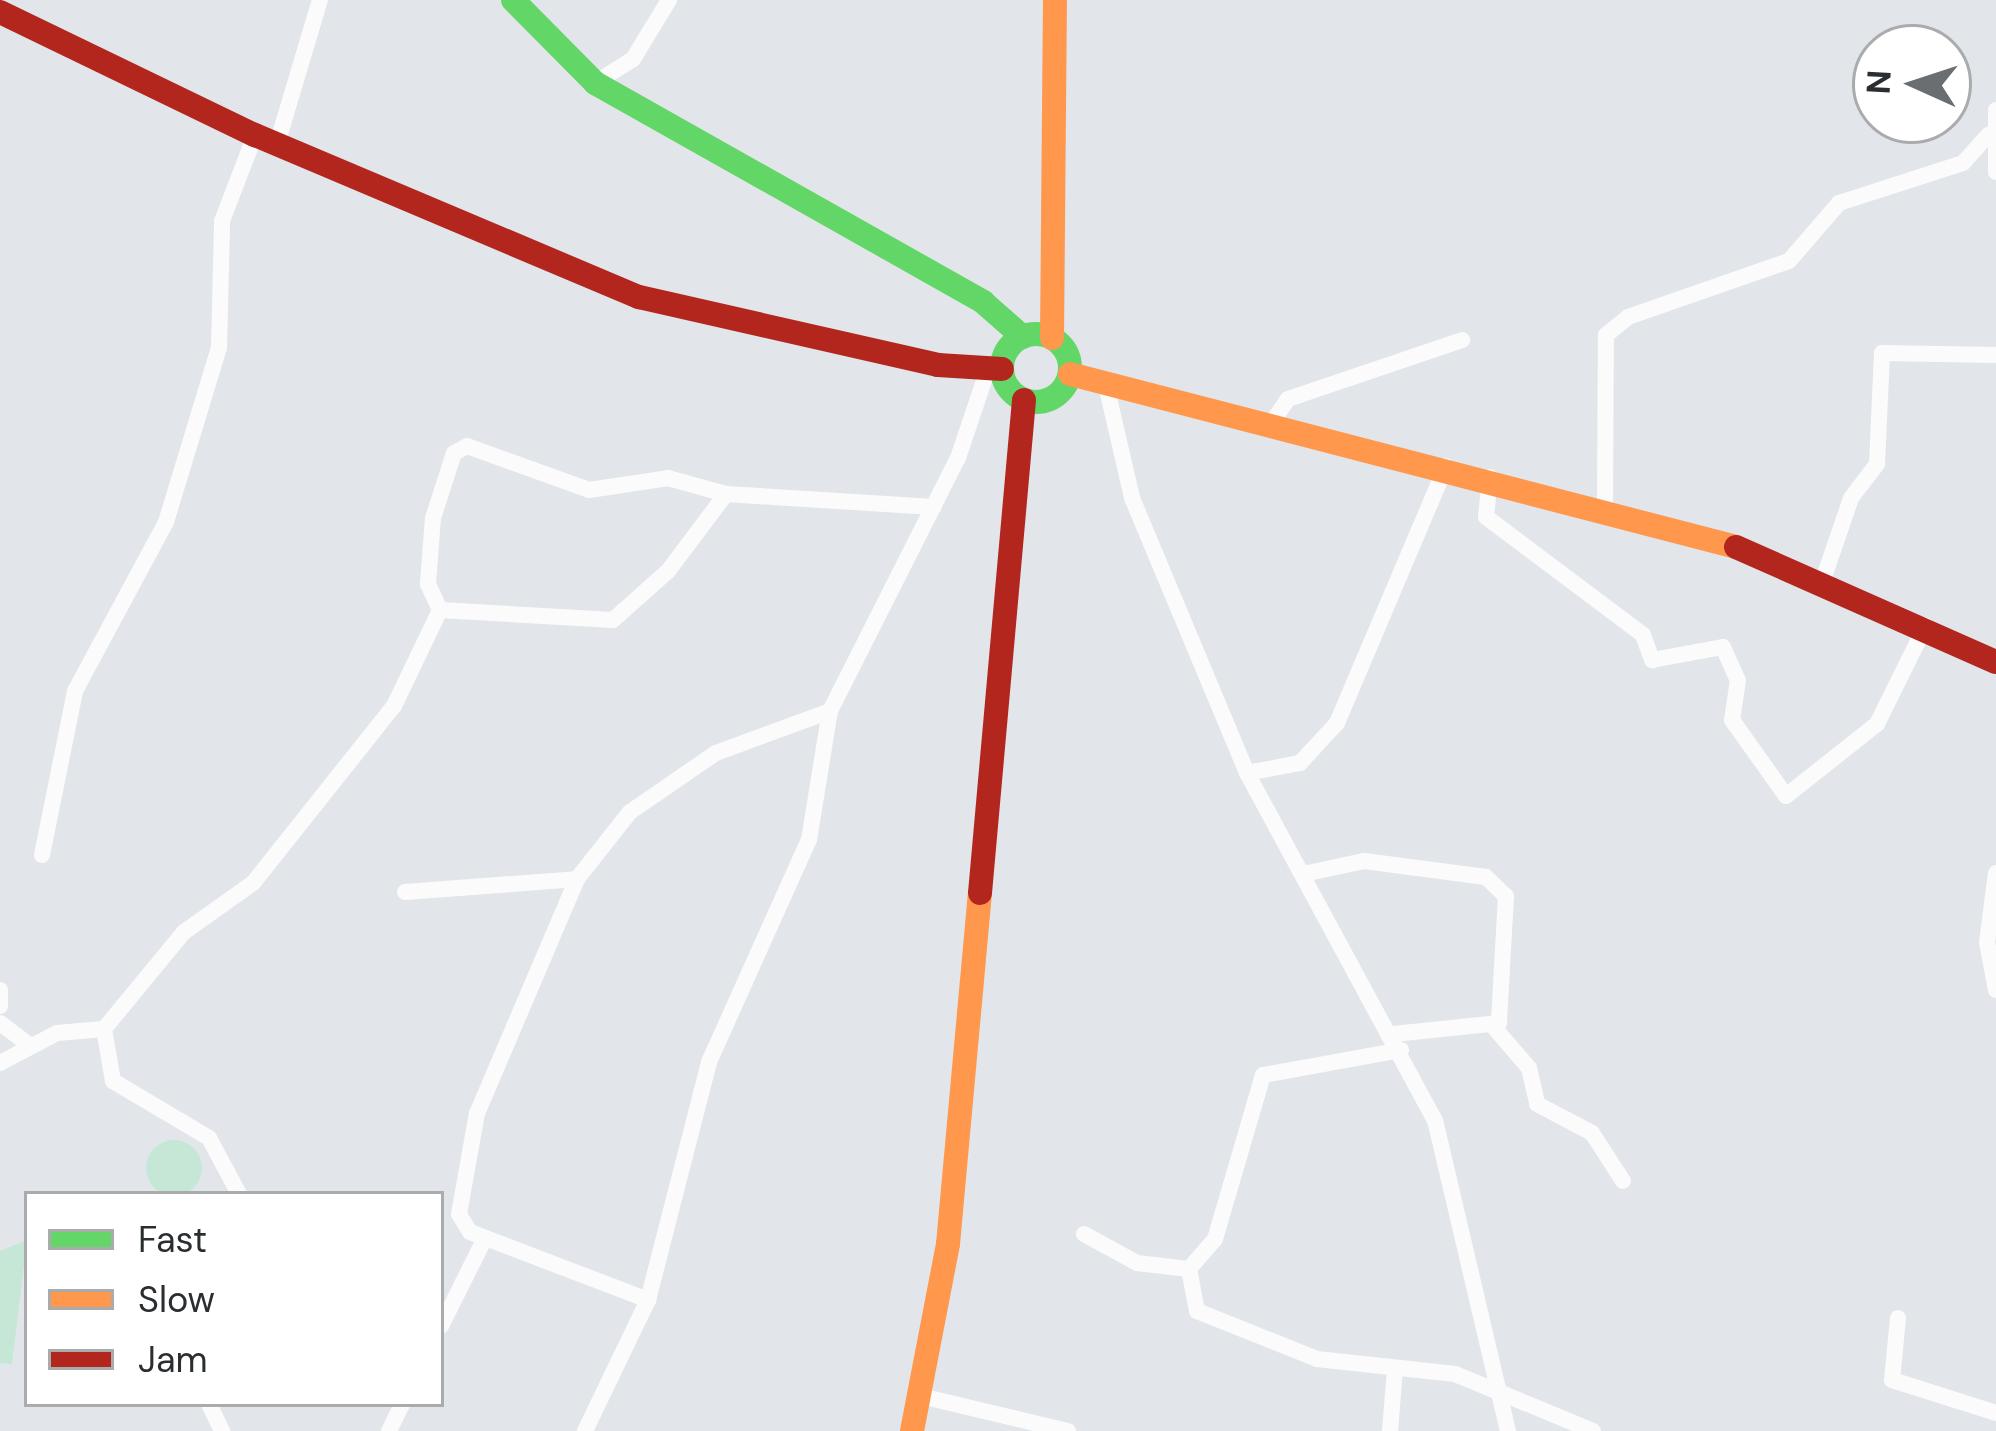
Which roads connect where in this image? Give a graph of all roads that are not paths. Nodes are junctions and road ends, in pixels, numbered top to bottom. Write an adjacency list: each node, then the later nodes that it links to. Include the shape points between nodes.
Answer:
1 (320, 0): 9 (street)
2 (513, 0): 6 (street)
3 (669, 0): 6 (street, via 633,59)
4 (1055, 0): 11 (street, via 1047,248)
5 (0, 12): 9 (street)
6 (595, 83): 11 (street)
7 (1996, 110): 8 (street)
8 (1988, 135): 10 (street); 22 (street, via 1963,164 1838,203 1790,261 1628,317 1606,335)
9 (266, 140): 14 (street, via 639,297 938,365); 30 (street, via 222,220 218,347 166,522 75,691)
10 (1996, 172)
11 (1035, 336): 14 (street); 15 (street)
12 (1462, 340): 18 (street, via 1288,399)
13 (1996, 355): 24 (street, via 1882,353 1877,464 1851,498)
14 (996, 368): 17 (street); 23 (street)
15 (1070, 374): 16 (street); 17 (street, via 1048,400)
16 (1106, 385): 18 (street); 29 (street, via 1132,498)
17 (1024, 400): 54 (street, via 948,1244)
18 (1271, 424): 19 (street)
19 (1446, 465): 20 (street); 29 (street, via 1337,723 1300,763)
20 (1490, 476): 22 (street); 26 (street, via 1486,517 1643,635 1652,660 1723,646 1738,680 1732,720 1786,796 1877,724)
21 (725, 494): 23 (street); 25 (street, via 668,571 614,620); 25 (street, via 668,478 589,490 466,446 454,453 433,518 428,584)
22 (1605, 506): 24 (street)
23 (934, 507): 28 (street)
24 (1824, 577): 26 (street)
25 (440, 610): 40 (street, via 394,706 267,866 184,932)
26 (1926, 625): 27 (street)
27 (1996, 662)
28 (830, 711): 33 (street, via 716,753 629,812); 49 (street, via 809,840 709,1062)
29 (1247, 773): 32 (street)
30 (42, 855)
31 (1996, 873): 35 (street)
32 (1304, 874): 39 (street, via 1364,861 1497,884 1507,1013); 41 (street)
33 (577, 879): 34 (street); 47 (street, via 509,1024 463,1162 458,1214)
34 (405, 892)
35 (1996, 990)
36 (0, 991): 37 (street)
37 (0, 1006)
38 (0, 1023): 42 (street)
39 (1492, 1025): 41 (street); 44 (street, via 1529,1068 1537,1104 1592,1133)
40 (104, 1029): 42 (street); 45 (street, via 113,1081 208,1138)
41 (1398, 1042): 48 (street, via 1263,1075 1215,1239); 53 (street, via 1452,1175)
42 (29, 1045): 43 (street)
43 (0, 1063)
44 (1623, 1181)
45 (237, 1191)
46 (1084, 1234): 48 (street, via 1137,1263)
47 (485, 1238): 49 (street); 51 (street)
48 (1189, 1268): 52 (street, via 1209,1324 1317,1359)
49 (647, 1300): 56 (street)
50 (1898, 1318): 55 (street, via 1892,1381)
51 (444, 1320)
52 (1395, 1370): 53 (street, via 1455,1374); 59 (street)
53 (1504, 1395): 60 (street); 61 (street)
54 (921, 1396): 57 (street); 58 (street)
55 (1996, 1413)
56 (585, 1431)
57 (912, 1431)
58 (1068, 1431)
59 (1390, 1431)
60 (1508, 1431)
61 (1592, 1431)

